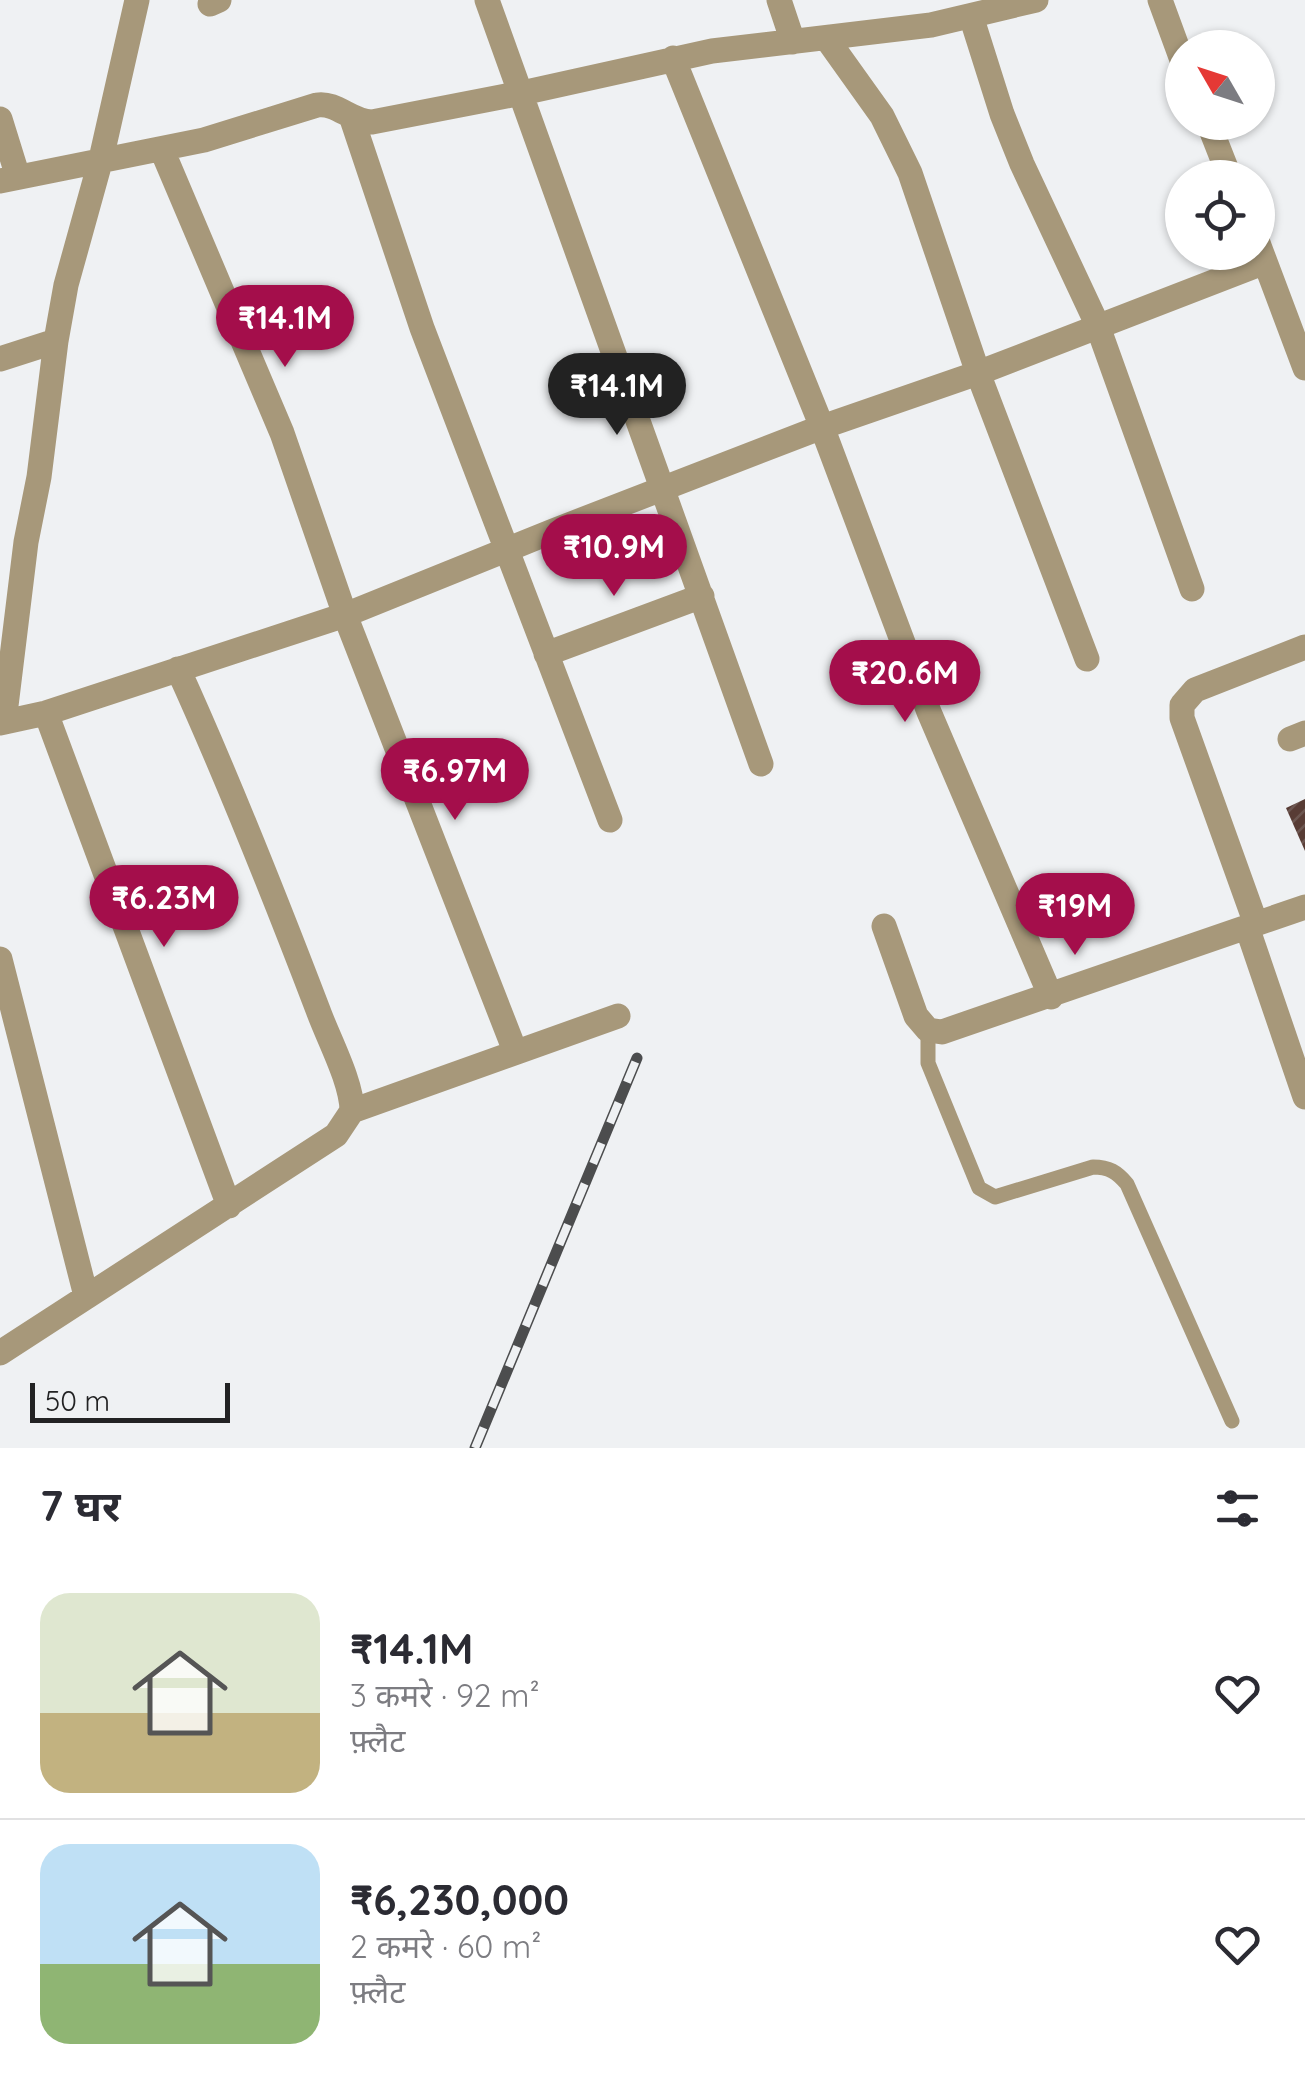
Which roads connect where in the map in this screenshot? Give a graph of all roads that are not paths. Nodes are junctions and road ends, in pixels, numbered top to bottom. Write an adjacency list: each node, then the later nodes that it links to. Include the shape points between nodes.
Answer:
1 (137, 0): 15 (street)
2 (487, 0): 11 (street)
3 (778, 0): 9 (street)
4 (1036, 0): 6 (street)
5 (1160, 0): 7 (street)
6 (971, 16): 8 (street); 20 (street, via 1016,147)
7 (1171, 30)
8 (827, 39): 9 (street); 24 (street, via 892,132)
9 (793, 42): 10 (street)
10 (673, 58): 11 (street); 25 (street)
11 (522, 94): 13 (street, via 372,122); 26 (street)
12 (0, 119): 16 (street)
13 (352, 119): 14 (street, via 317,104); 28 (street)
14 (162, 150): 15 (street); 31 (street, via 282,433)
15 (101, 159): 16 (street); 21 (street)
16 (9, 179)
17 (1220, 270): 20 (street)
18 (1272, 270): 19 (street)
19 (1294, 305): 23 (street)
20 (1097, 324): 24 (street); 29 (street)
21 (56, 341): 22 (street); 27 (street, via 39,477)
22 (0, 359)
23 (1305, 368)
24 (978, 373): 25 (street); 34 (street)
25 (822, 428): 26 (street); 44 (street, via 929,712)
26 (664, 489): 28 (street); 30 (street)
27 (13, 545): 37 (street)
28 (505, 549): 31 (street); 33 (street)
29 (1192, 589)
30 (702, 596): 33 (street); 38 (street)
31 (344, 614): 35 (street); 47 (street)
32 (1305, 647): 42 (street, via 1196,690 1182,704)
33 (546, 654): 39 (street)
34 (1087, 659)
35 (178, 669): 36 (street); 49 (street, via 294,950)
36 (46, 713): 37 (street); 50 (street)
37 (2, 722)
38 (761, 764)
39 (610, 820)
40 (1305, 907): 42 (street)
41 (884, 926): 46 (street, via 916,1016)
42 (1251, 926): 44 (street); 48 (street)
43 (0, 958): 51 (street)
44 (1051, 997): 46 (street, via 952,1031)
45 (618, 1016): 47 (street)
46 (928, 1030): 53 (lane, via 928,1064 980,1188 995,1196 1093,1167 1106,1167 1127,1184)
47 (514, 1052): 49 (street)
48 (1305, 1097)
49 (352, 1111): 50 (street, via 336,1135)
50 (230, 1206): 51 (street)
51 (86, 1296): 52 (street)
52 (0, 1353)
53 (1232, 1421)

